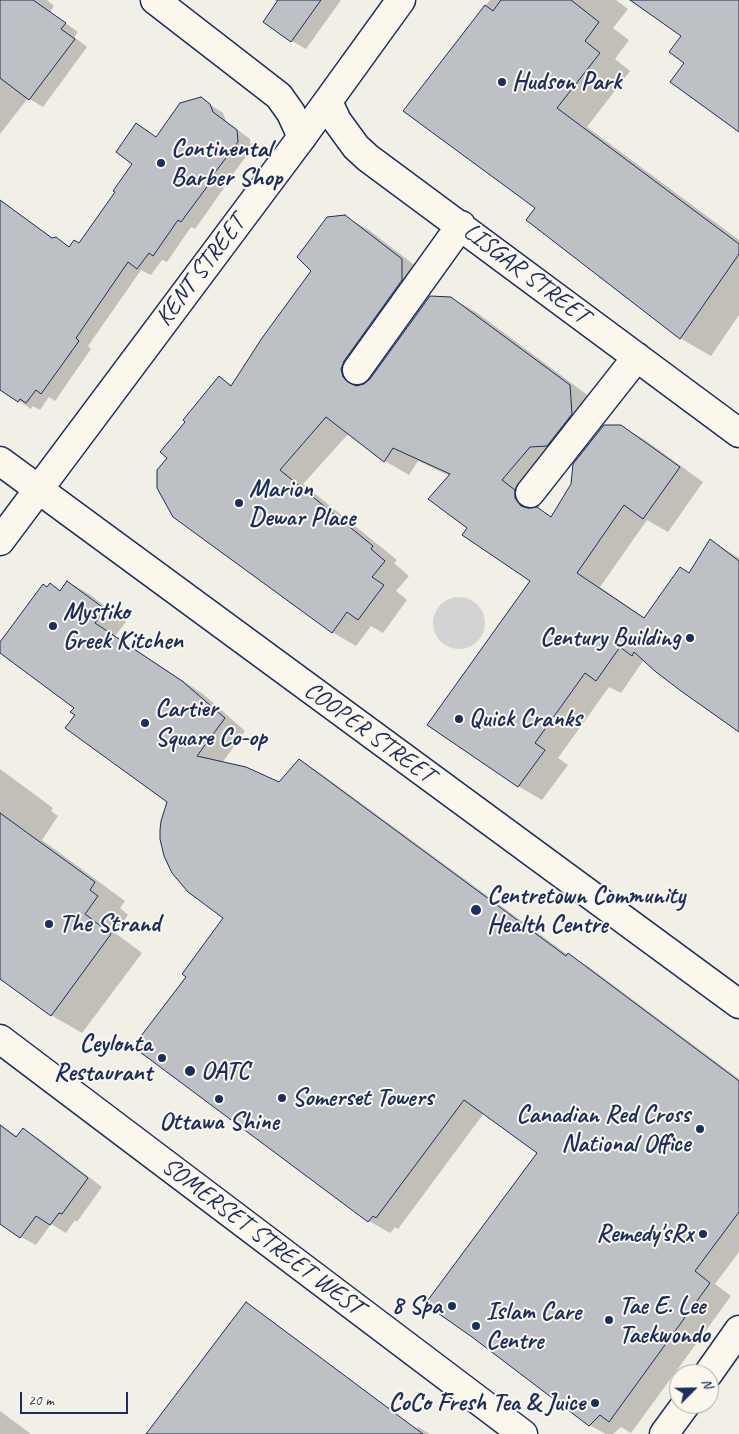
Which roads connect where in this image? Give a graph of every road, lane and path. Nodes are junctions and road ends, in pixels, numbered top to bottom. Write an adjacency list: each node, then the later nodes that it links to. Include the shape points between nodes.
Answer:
1 (155, 0): 4 (street, via 279,96)
2 (402, 0): 3 (street, KENT STREET)
3 (328, 102): 4 (street, KENT STREET); 5 (street, LISGAR STREET, via 356,147)
4 (302, 136): 10 (street, KENT STREET)
5 (461, 226): 6 (street, LISGAR STREET); 7 (street)
6 (637, 357): 8 (street, LISGAR STREET); 11 (street)
7 (357, 370)
8 (739, 433)
9 (0, 462): 10 (street, COOPER STREET)
10 (37, 490): 12 (street, KENT STREET); 13 (street, COOPER STREET)
11 (530, 493)
12 (0, 541)
13 (739, 1004)
14 (0, 1039): 18 (street, SOMERSET STREET WEST)
15 (739, 1330): 16 (street)
16 (715, 1364)
17 (679, 1414): 19 (street)
18 (523, 1434)
19 (664, 1434)

